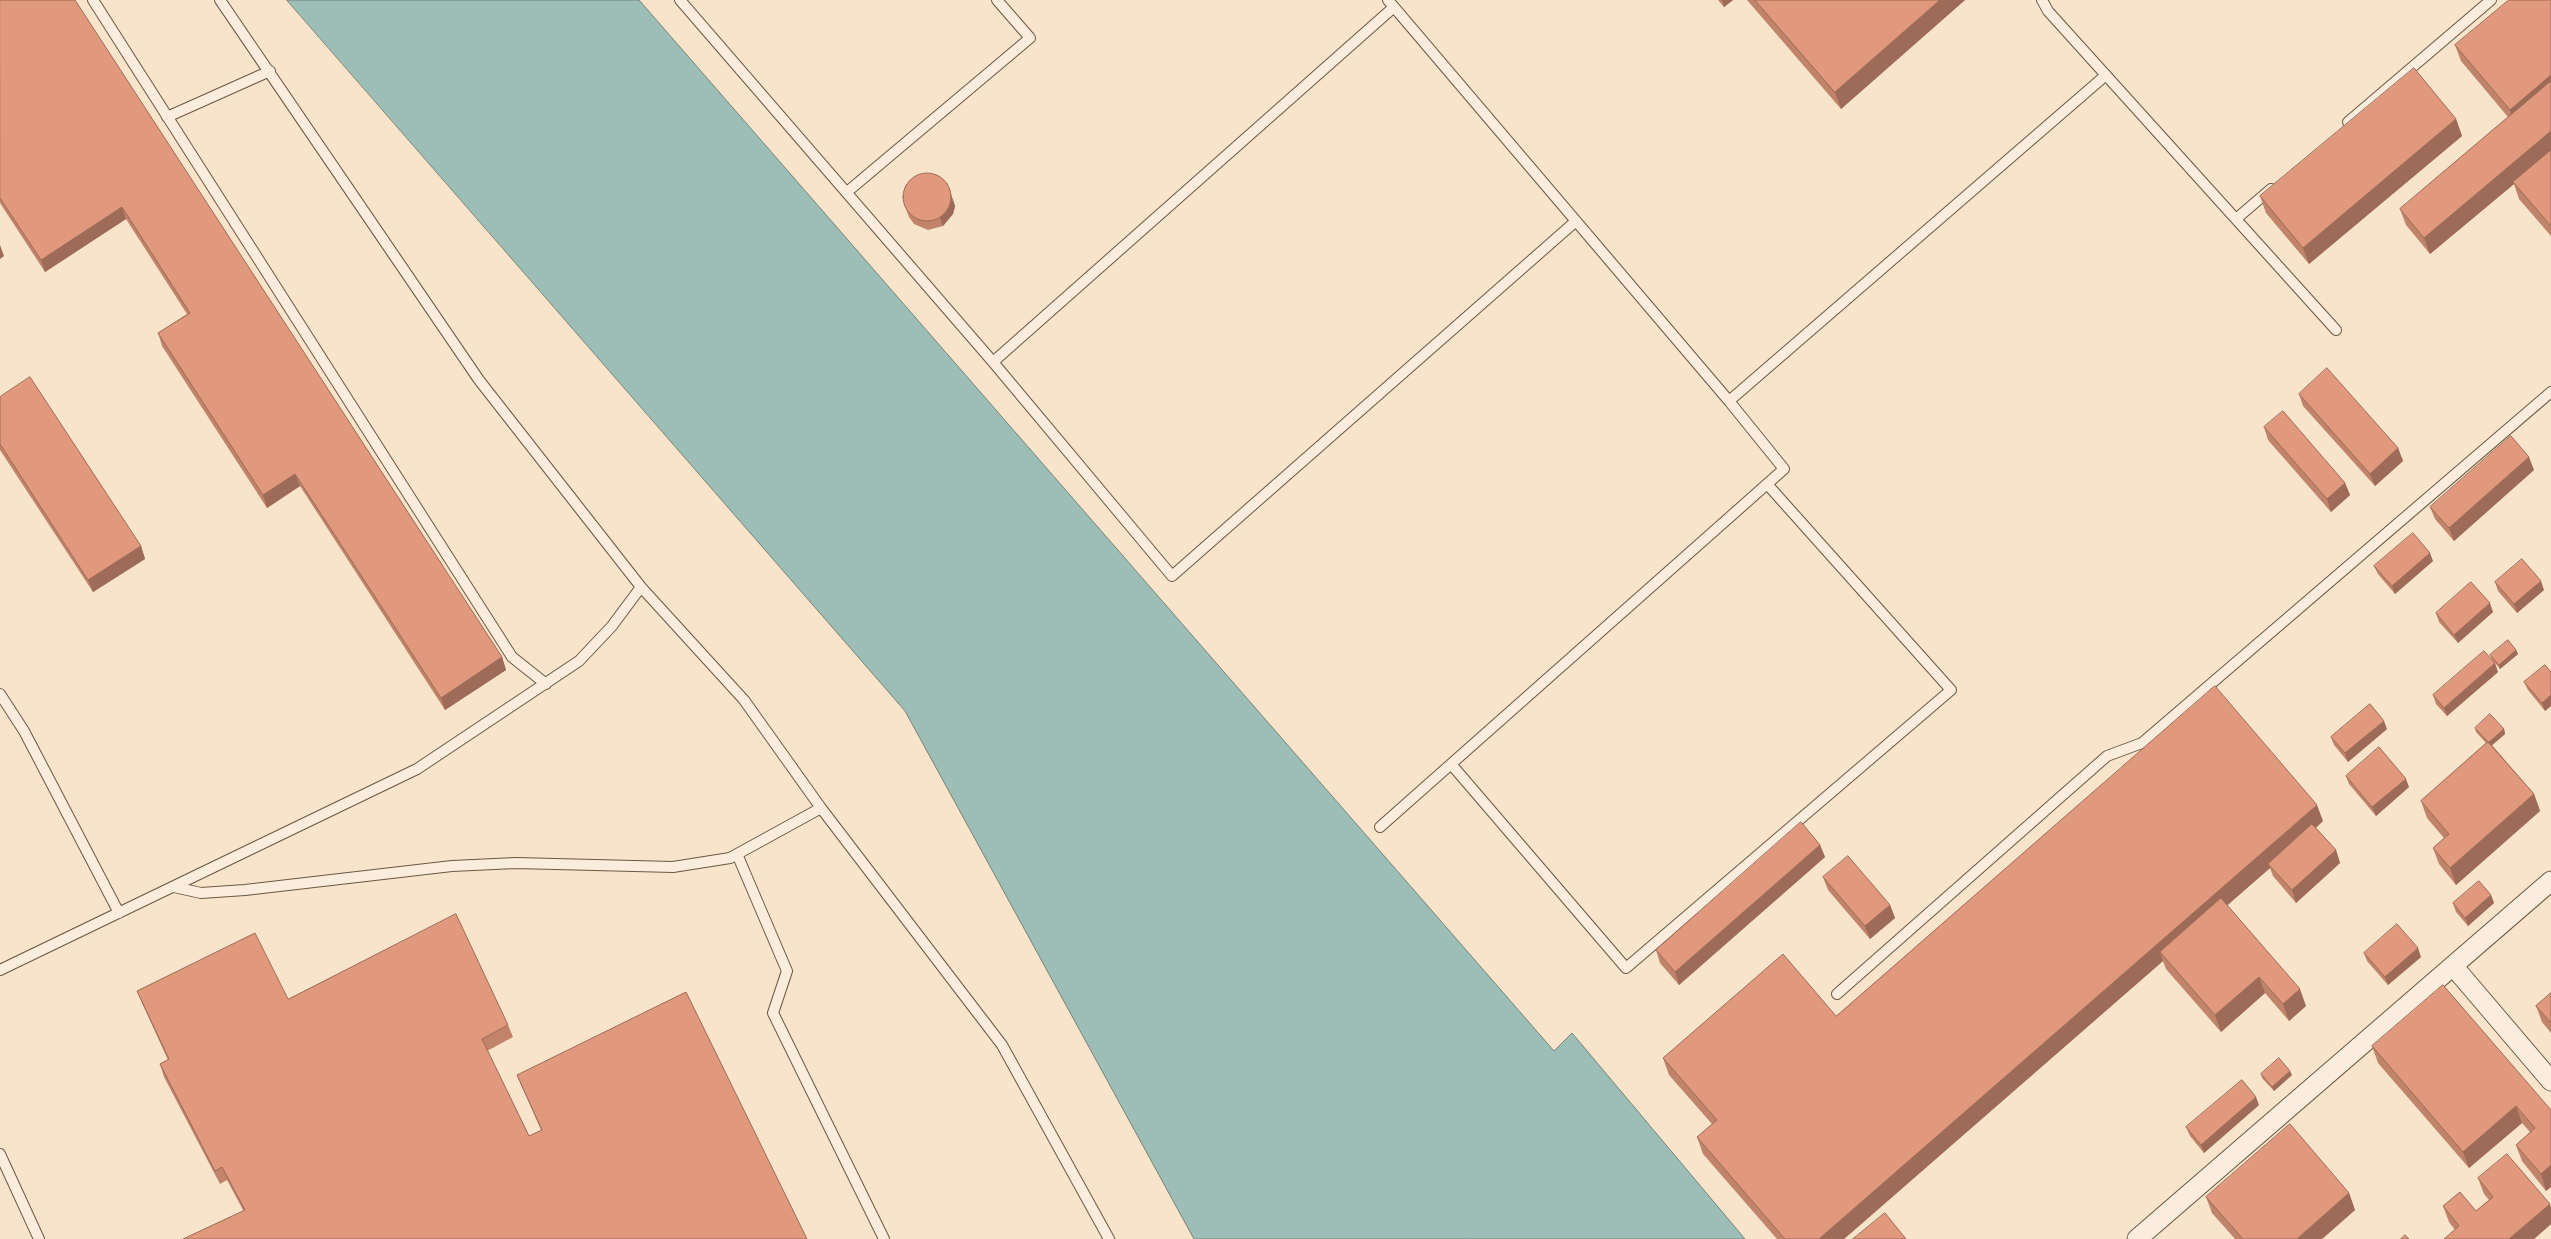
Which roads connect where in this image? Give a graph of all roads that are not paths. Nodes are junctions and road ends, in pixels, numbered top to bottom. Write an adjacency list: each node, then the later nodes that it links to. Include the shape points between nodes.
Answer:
1 (93, 0): 10 (lane)
2 (220, 0): 8 (lane)
3 (680, 0): 13 (lane)
4 (997, 0): 13 (lane, via 1030,38)
5 (2042, 0): 9 (lane, via 2048,11)
6 (2491, 0): 11 (lane)
7 (1391, 3): 15 (lane); 17 (lane)
8 (270, 72): 10 (lane); 21 (lane, via 479,380)
9 (2106, 75): 14 (lane); 19 (lane)
10 (167, 117): 22 (lane, via 512,657)
11 (2341, 129)
12 (2281, 180): 14 (lane)
13 (846, 192): 17 (lane)
14 (2236, 219): 16 (lane)
15 (1576, 221): 17 (lane, via 1172,576); 19 (lane)
16 (2336, 330)
17 (993, 362)
18 (2551, 392): 33 (lane, via 2142,743 2107,756)
19 (1729, 401): 20 (lane, via 1784,469)
20 (1767, 484): 24 (lane); 24 (lane, via 1951,690 1626,968)
21 (641, 587): 22 (lane, via 612,626 579,661); 25 (lane, via 744,700)
22 (546, 684): 29 (lane, via 417,769)
23 (0, 694): 30 (lane, via 24,731)
24 (1451, 764): 26 (lane)
25 (821, 808): 27 (lane); 38 (lane, via 1002,1045)
26 (1380, 827)
27 (737, 854): 29 (lane, via 674,868 516,863 452,866 245,890 201,892); 37 (lane, via 787,971 773,1013)
28 (2551, 881): 31 (street)
29 (174, 887): 30 (lane)
30 (119, 913): 32 (lane)
31 (2454, 967): 34 (street); 39 (street)
32 (0, 970)
33 (1837, 994)
34 (2551, 1081)
35 (0, 1154): 36 (lane)
36 (40, 1239)
37 (884, 1239)
38 (1109, 1239)
39 (2137, 1239)

